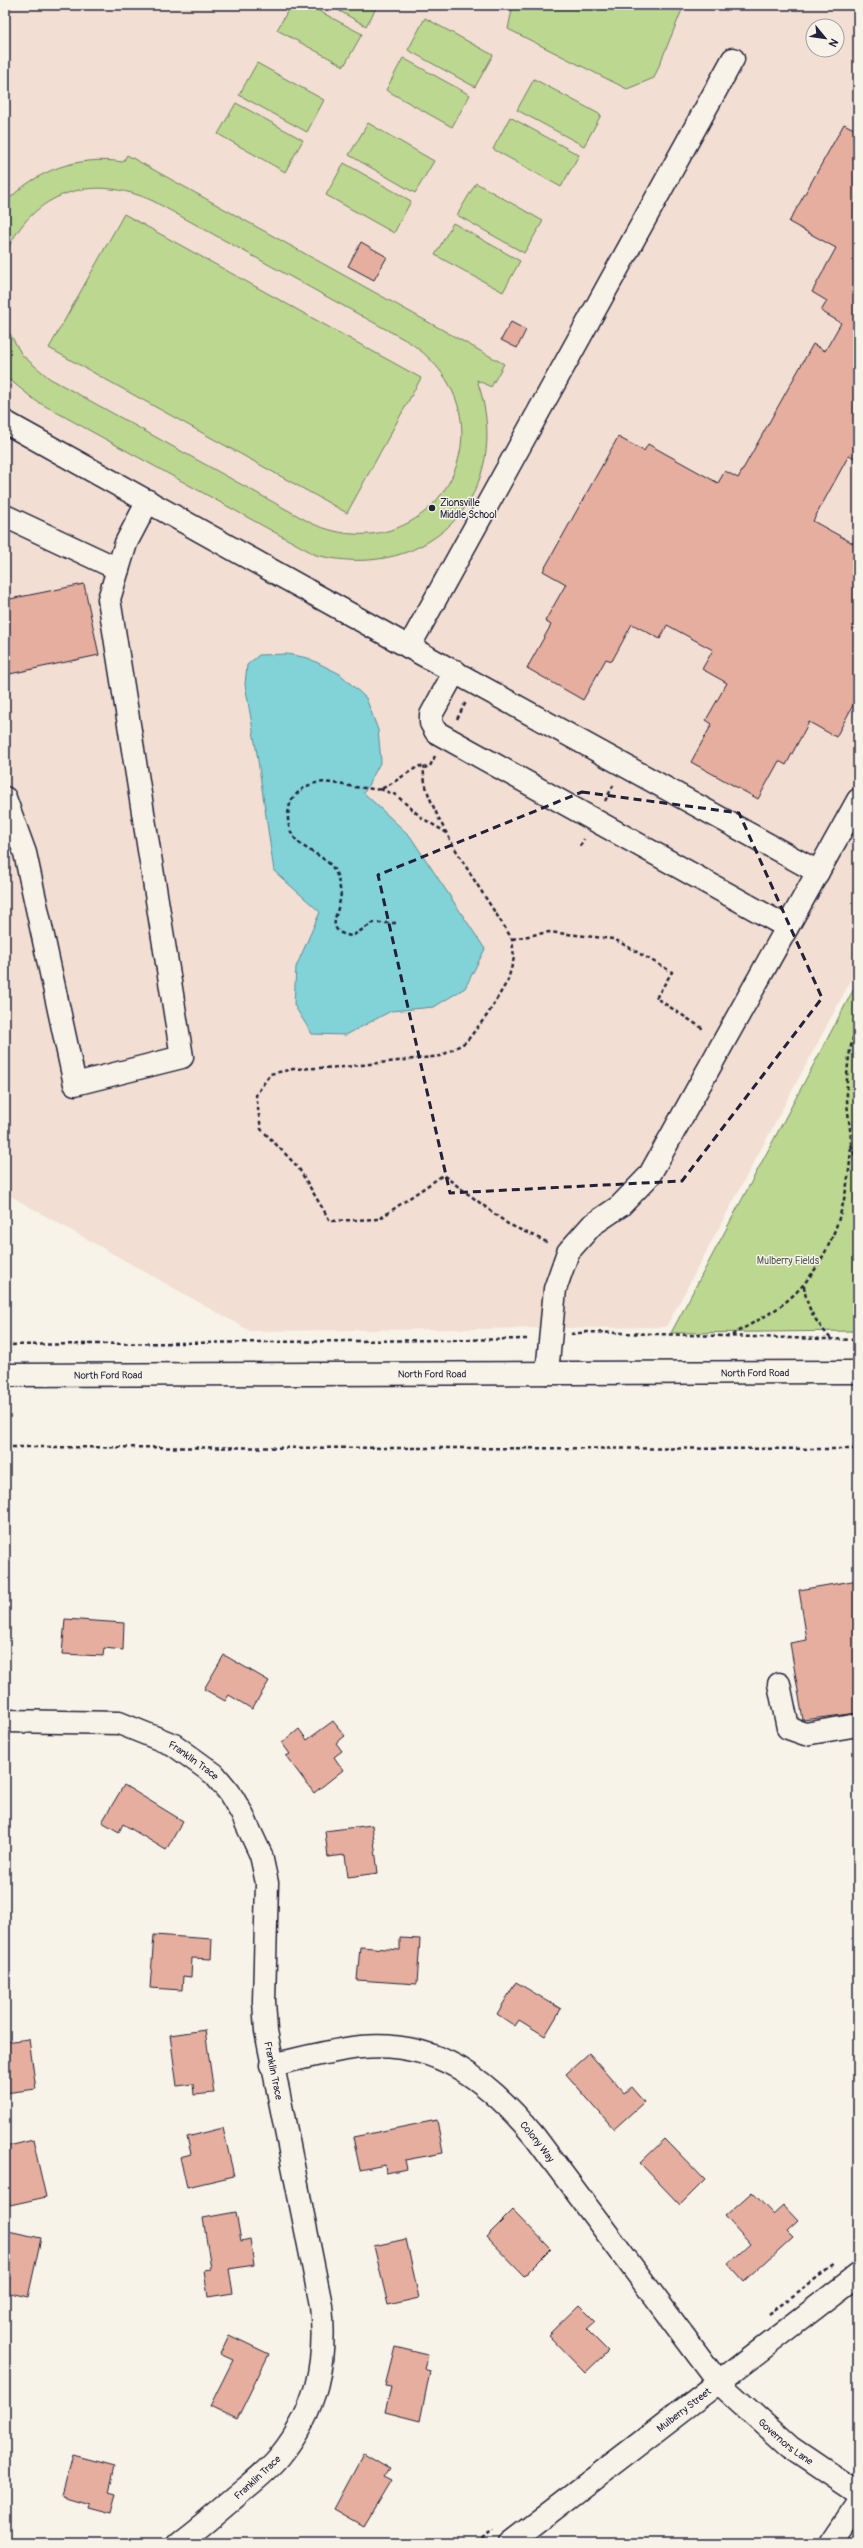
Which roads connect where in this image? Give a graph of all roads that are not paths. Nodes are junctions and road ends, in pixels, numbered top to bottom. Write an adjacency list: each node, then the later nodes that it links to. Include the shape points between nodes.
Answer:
1 (733, 59): 6 (street)
2 (7, 429): 3 (street)
3 (148, 501): 5 (street, via 126,543); 6 (street)
4 (5, 516): 5 (street)
5 (118, 569): 8 (street, via 110,599 182,1057 75,1084 25,853)
6 (409, 647): 7 (street)
7 (455, 671): 10 (street); 11 (street, via 431,715 430,723 436,732)
8 (5, 798)
9 (858, 800): 10 (street)
10 (818, 872): 11 (street)
11 (788, 927): 13 (street, via 649,1176 620,1206 592,1224 568,1252 555,1289)
12 (858, 1372): 13 (street, North Ford Road)
13 (547, 1373): 14 (street, North Ford Road)
14 (5, 1375)
15 (779, 1684): 17 (street, via 788,1728 805,1734)
16 (5, 1721): 18 (street, Franklin Trace, via 119,1723 174,1745 214,1774 229,1792 261,1855 267,1883 264,2001)
17 (858, 1725)
18 (271, 2065): 20 (street, Colony Way, via 359,2047 380,2046 429,2055 456,2065 484,2084 510,2106 535,2137); 23 (street, Franklin Trace, via 321,2305 324,2337 322,2363 307,2413 280,2456)
19 (858, 2275): 20 (street, Mulberry Street)
20 (719, 2383): 21 (street, Governors Lane, via 790,2447); 24 (street, Mulberry Street)
21 (858, 2493)
22 (858, 2503): 25 (street)
23 (179, 2543)
24 (510, 2543)
25 (831, 2543)

